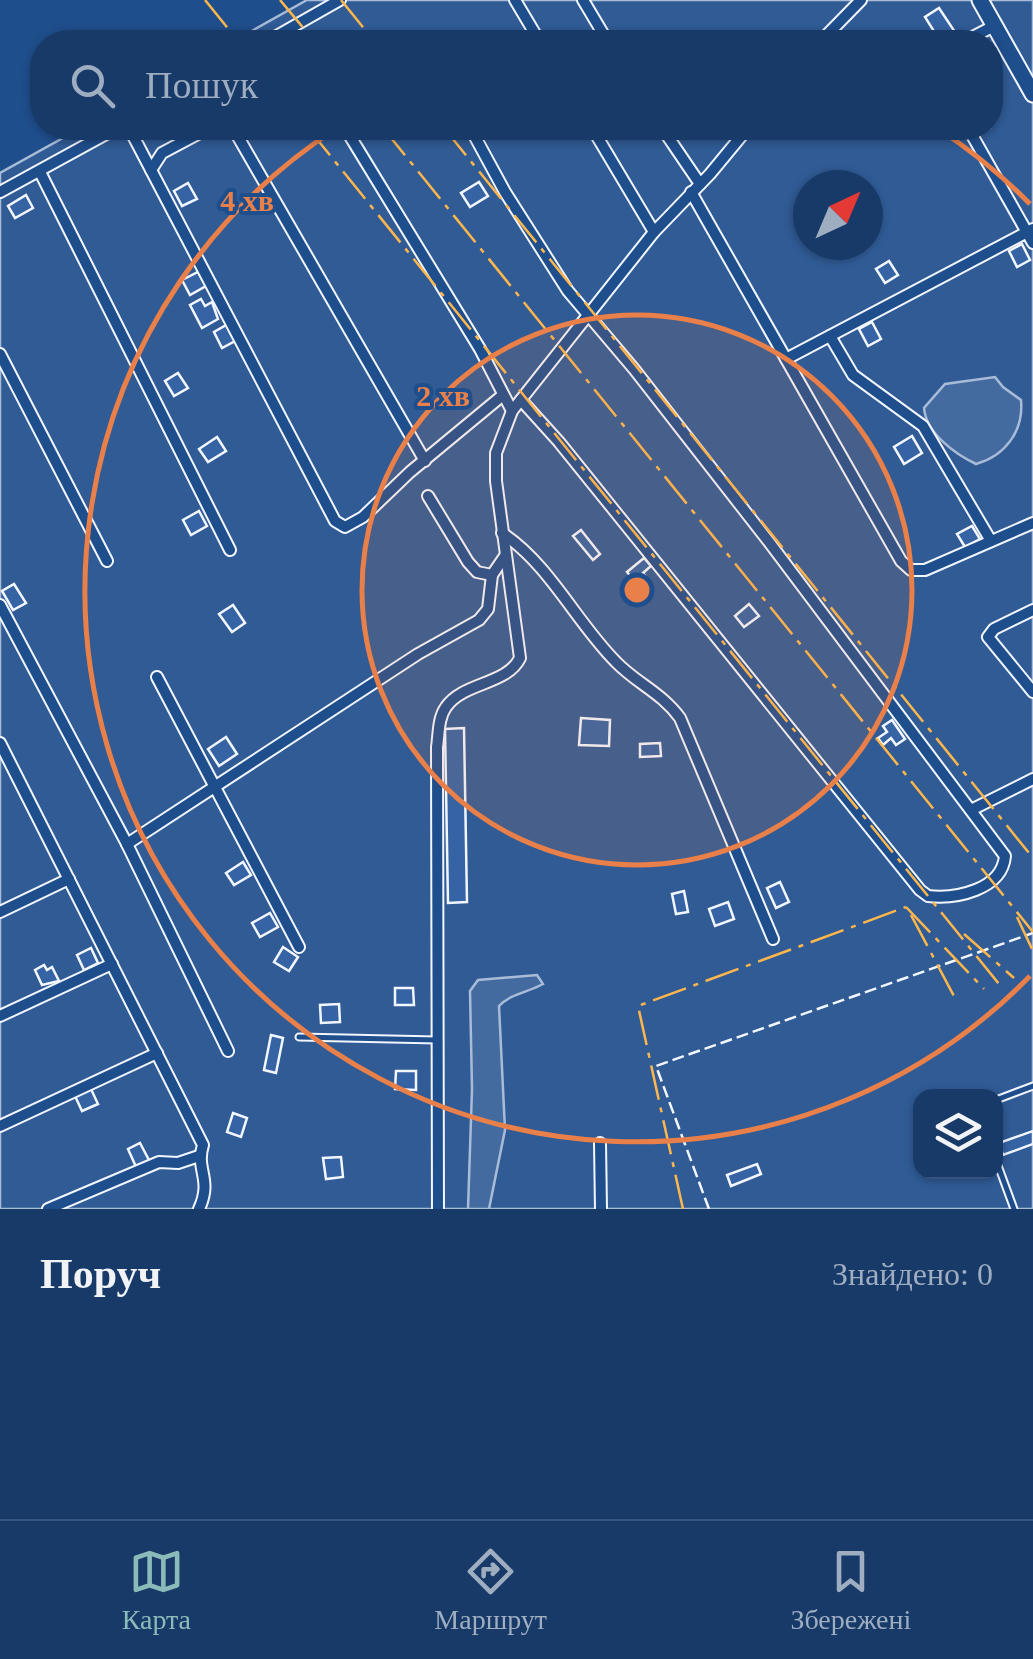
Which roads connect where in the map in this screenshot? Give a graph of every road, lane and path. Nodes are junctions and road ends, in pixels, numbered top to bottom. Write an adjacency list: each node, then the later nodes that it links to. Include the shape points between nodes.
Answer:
1 (340, 0): 7 (street)
2 (515, 0): 8 (street)
3 (583, 0): 9 (street)
4 (861, 0): 10 (street)
5 (980, 0): 6 (street)
6 (994, 26): 11 (street); 12 (street)
7 (287, 30)
8 (533, 30)
9 (601, 30)
10 (832, 30)
11 (986, 30)
12 (996, 30)
13 (1003, 42): 14 (street)
14 (1033, 94)
15 (96, 140): 26 (street)
16 (135, 140): 25 (street)
17 (186, 140): 25 (street, via 162,152)
18 (240, 140): 38 (street)
19 (352, 140): 35 (street)
20 (477, 140): 31 (street)
21 (599, 140): 29 (street)
22 (669, 140): 27 (street)
23 (738, 140): 27 (street)
24 (975, 140): 30 (street)
25 (151, 170): 38 (street, via 335,520 353,524)
26 (40, 172): 28 (street); 43 (street)
27 (696, 188): 29 (street); 34 (street)
28 (0, 192)
29 (654, 232): 31 (street)
30 (1031, 235): 32 (street)
31 (587, 315): 36 (street); 54 (street, via 770,542)
32 (830, 336): 34 (street); 42 (street, via 853,375 923,426)
33 (0, 354): 45 (street)
34 (786, 359): 42 (street, via 907,566 925,570)
35 (503, 395): 37 (street); 38 (street)
36 (521, 400): 37 (street); 54 (street, via 928,896 963,895 1004,867 1006,856)
37 (512, 411): 41 (street, via 496,453)
38 (425, 461)
39 (428, 496): 46 (street, via 468,562)
40 (1033, 523): 42 (street)
41 (502, 533): 44 (street); 58 (street, via 544,573 614,660 680,718)
42 (991, 541)
43 (230, 550)
44 (505, 556): 46 (street); 63 (street, via 518,664 464,692 440,719)
45 (107, 561)
46 (492, 576): 53 (street, via 488,609 479,620)
47 (0, 605): 55 (street)
48 (1033, 610): 50 (street, via 988,637)
49 (156, 677): 53 (street)
50 (1033, 692)
51 (0, 743): 56 (street)
52 (1033, 780): 54 (street)
53 (214, 788): 55 (street); 59 (street)
54 (971, 810)
55 (127, 844): 64 (street)
56 (68, 879): 57 (street); 60 (street)
57 (0, 912)
58 (773, 939)
59 (299, 947)
60 (112, 964): 61 (street); 65 (street)
61 (0, 1016)
62 (299, 1037): 63 (lane)
63 (437, 1040): 74 (street)
64 (228, 1051)
65 (157, 1054): 68 (street); 70 (street, via 203,1145)
66 (1033, 1086): 67 (lane)
67 (1003, 1097)
68 (0, 1126)
69 (600, 1143): 75 (street)
70 (200, 1156): 72 (street, via 159,1162); 73 (street, via 207,1185)
71 (1003, 1179): 76 (lane)
72 (48, 1209)
73 (199, 1209)
74 (438, 1209)
75 (601, 1209)
76 (1014, 1209)

